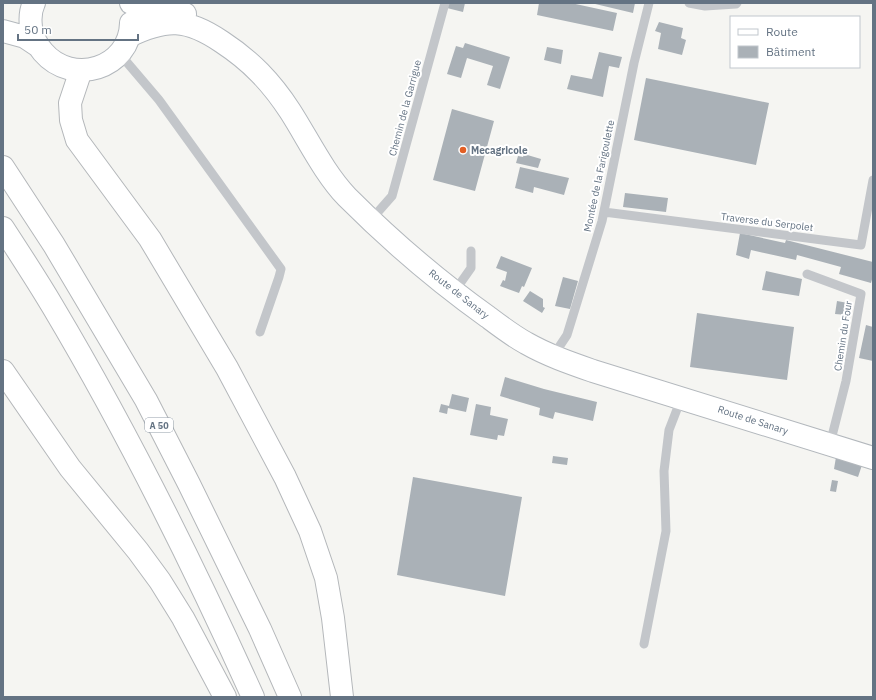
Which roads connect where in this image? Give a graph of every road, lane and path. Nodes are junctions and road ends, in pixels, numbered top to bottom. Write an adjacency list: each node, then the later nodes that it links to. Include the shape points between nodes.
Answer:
1 (130, 3): 10 (main road, via 131,25); 15 (main road, Route de Sanary, via 145,9 196,17 215,25 263,60 285,84 332,160)
2 (445, 3): 15 (lane, Chemin de la Garrigue, via 392,196)
3 (648, 3): 14 (lane, Montée de la Farigoulette)
4 (689, 3): 5 (lane, via 705,6)
5 (737, 3)
6 (33, 4): 7 (main road); 9 (main road, via 30,19)
7 (3, 22)
8 (3, 31): 9 (main road, via 25,37)
9 (37, 45): 11 (main road, via 49,59 64,67)
10 (124, 45): 11 (main road, Route de Sanary, via 102,66); 20 (lane, via 158,100 281,269); 23 (main road, Route de Sanary, via 147,28 167,23 187,25 210,34 241,54 268,81 290,111 319,160 346,195 382,230 458,295 524,343 556,358)
11 (81, 70): 31 (main road, via 70,103 71,120 77,140 150,240 223,361 285,477 310,531 326,578)
12 (3, 167): 30 (main road, A 50, via 54,245 146,400 260,629)
13 (873, 180): 14 (lane, Traverse du Serpolet, via 861,245)
14 (604, 212): 21 (lane, Montée de la Farigoulette, via 567,335)
15 (377, 213): 19 (main road, Route de Sanary)
16 (3, 228): 29 (main road, via 53,306 139,462 214,612)
17 (471, 251): 19 (lane, via 471,268)
18 (807, 274): 24 (lane, Chemin du Four, via 861,294 846,381)
19 (459, 285): 21 (main road, Route de Sanary, via 526,334)
20 (260, 332)
21 (557, 350): 24 (main road, Route de Sanary)
22 (3, 371): 28 (main road, via 70,468 160,581)
23 (682, 398): 26 (main road, Route de Sanary); 27 (lane, via 669,430 664,471 666,531)
24 (832, 436): 25 (main road, Route de Sanary)
25 (873, 450)
26 (873, 458)
27 (644, 644)
28 (225, 697)
29 (253, 697)
30 (290, 697)
31 (342, 697)

